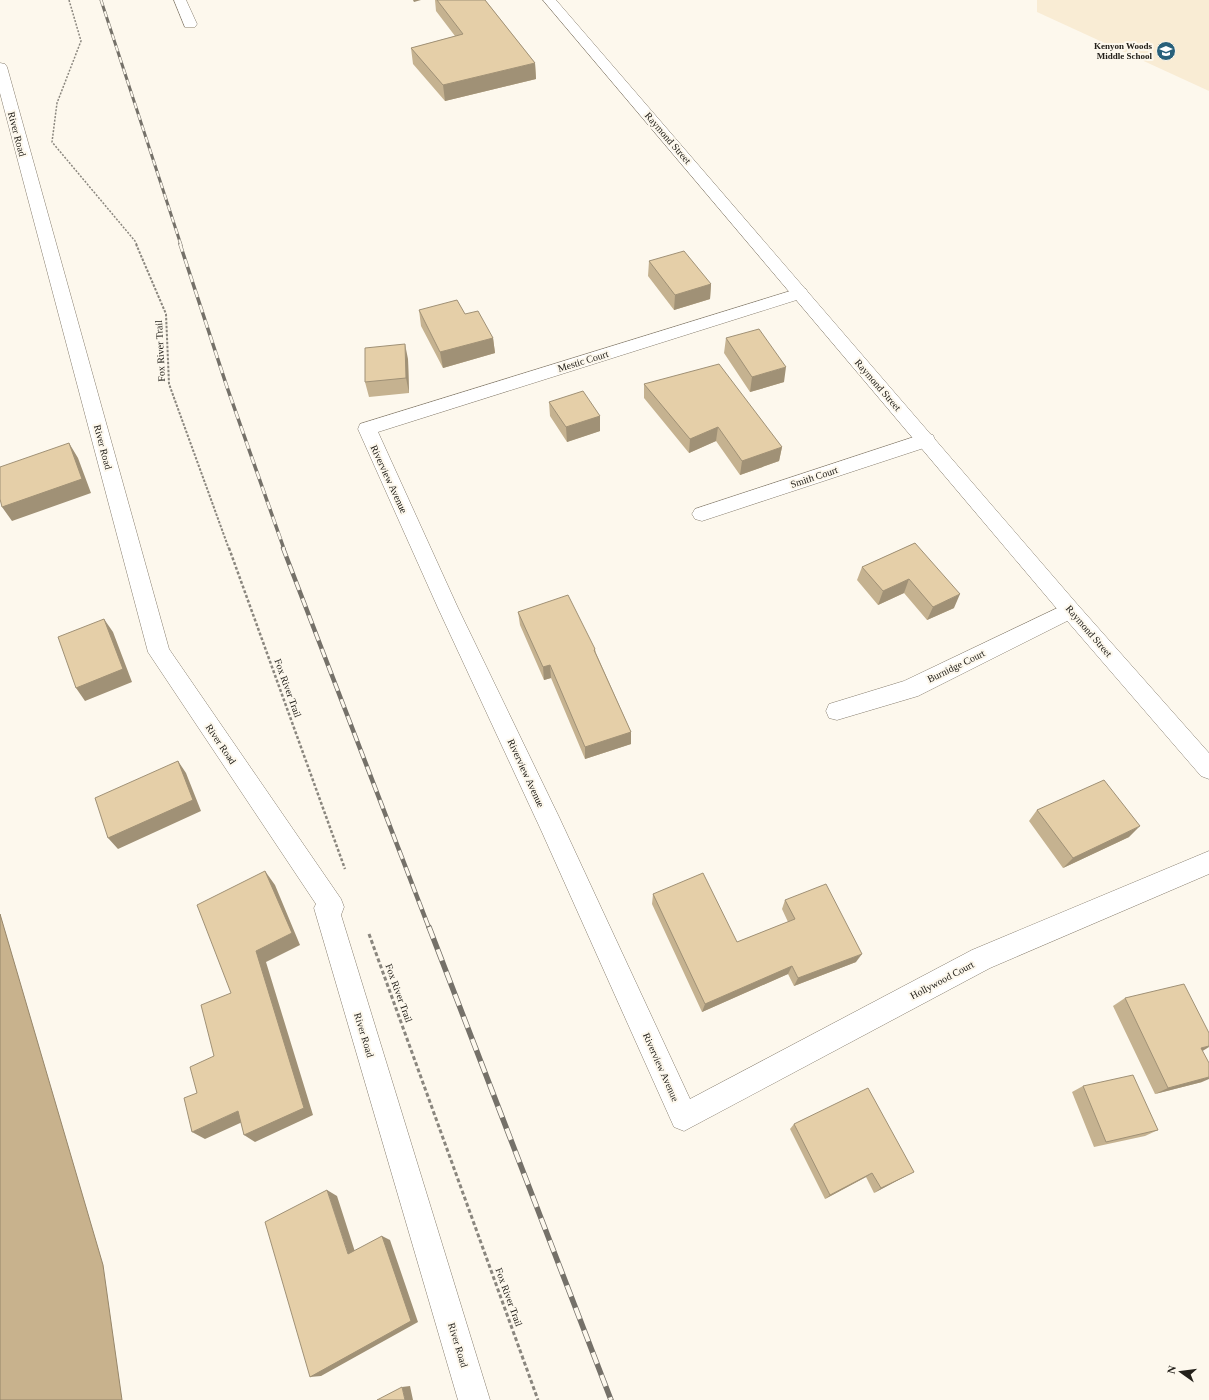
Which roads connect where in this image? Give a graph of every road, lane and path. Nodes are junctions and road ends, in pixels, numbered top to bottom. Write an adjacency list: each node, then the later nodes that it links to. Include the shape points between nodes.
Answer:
1 (69, 0): 14 (path, Fox River Trail, via 81,41 57,102 52,142 135,241 166,314 169,384)
2 (180, 0): 4 (street)
3 (549, 0): 6 (street, Raymond Street)
4 (190, 24)
5 (0, 67): 17 (street, River Road, via 159,652 332,907 326,908)
6 (800, 293): 7 (street, Mestic Court); 8 (street, Raymond Street)
7 (366, 429): 16 (street, Riverview Avenue)
8 (926, 440): 9 (street, Smith Court); 10 (street, Raymond Street)
9 (702, 514)
10 (1070, 610): 11 (street, Burnidge Court, via 910,689); 12 (street, Raymond Street)
11 (837, 711)
12 (1209, 769)
13 (1209, 862): 16 (street, Hollywood Court, via 981,959)
14 (345, 870)
15 (367, 929): 18 (path, Fox River Trail)
16 (684, 1117)
17 (474, 1400)
18 (538, 1400)

